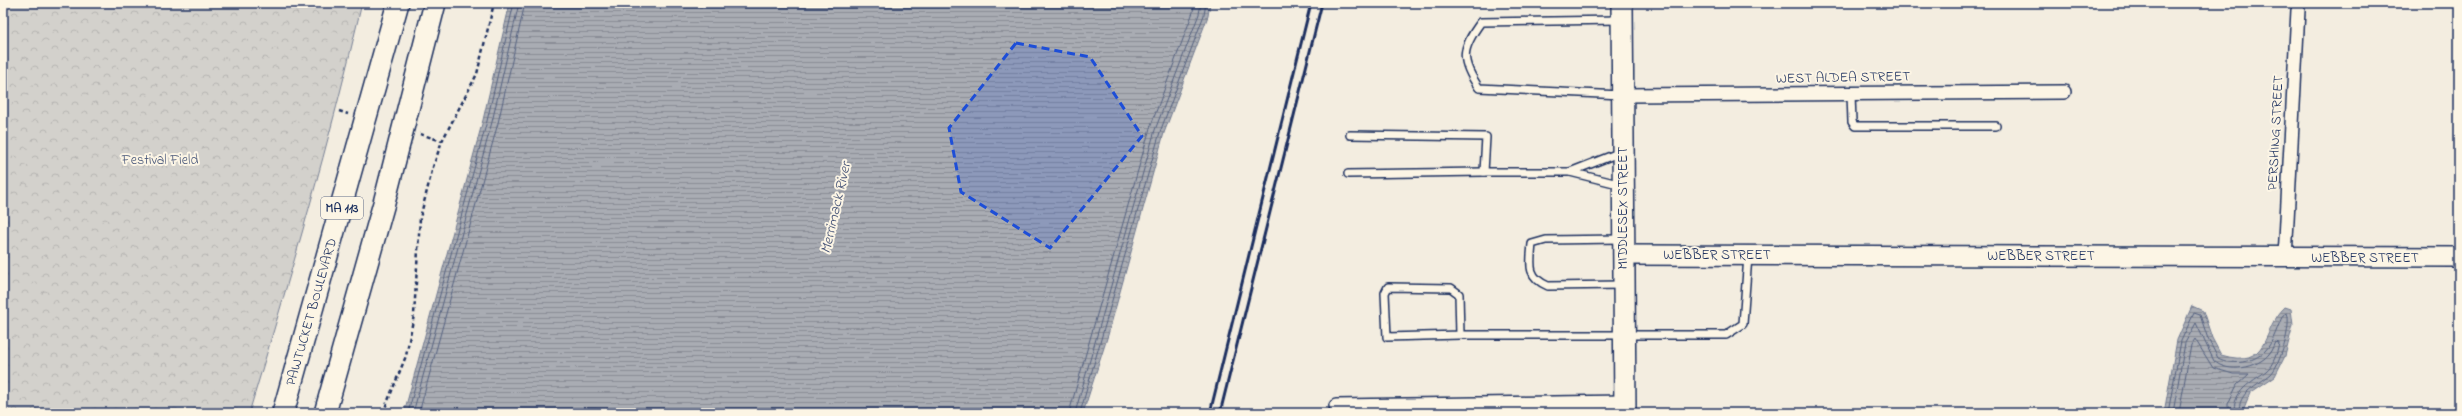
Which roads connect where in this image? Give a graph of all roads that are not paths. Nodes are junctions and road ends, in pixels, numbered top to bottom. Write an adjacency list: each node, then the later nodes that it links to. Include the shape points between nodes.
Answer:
1 (398, 3): 24 (main road, PAWTUCKET BOULEVARD / MA 113)
2 (435, 3): 25 (main road, MA 113, via 384,203)
3 (2298, 10): 18 (street, PERSHING STREET)
4 (1622, 11): 7 (main road, MIDDLESEX STREET); 7 (lane, via 1481,22 1467,41 1466,68 1479,88)
5 (2064, 92): 6 (street, WEST ALDEA STREET)
6 (1851, 94): 7 (street, WEST ALDEA STREET); 8 (lane, via 1852,122 1855,126)
7 (1623, 95): 10 (main road, MIDDLESEX STREET)
8 (1996, 126)
9 (1350, 135): 11 (lane, via 1486,137)
10 (1623, 151): 12 (lane); 14 (main road, MIDDLESEX STREET)
11 (1484, 172): 12 (lane); 13 (lane)
12 (1570, 172): 14 (lane)
13 (1348, 174)
14 (1623, 185): 15 (main road, MIDDLESEX STREET)
15 (1624, 247): 16 (street, WEBBER STREET); 19 (main road, MIDDLESEX STREET); 19 (lane, via 1546,240 1532,244 1530,269 1538,282 1548,286)
16 (1748, 255): 18 (street, WEBBER STREET); 20 (lane, via 1743,324 1726,335)
17 (2459, 257): 18 (street, WEBBER STREET)
18 (2285, 258)
19 (1624, 285): 20 (main road, MIDDLESEX STREET)
20 (1624, 334): 21 (lane); 23 (main road, MIDDLESEX STREET)
21 (1460, 335): 21 (lane, via 1459,294 1451,288 1388,287 1385,293 1387,338)
22 (1336, 406): 23 (street)
23 (1625, 407)
24 (283, 413)
25 (325, 413)

